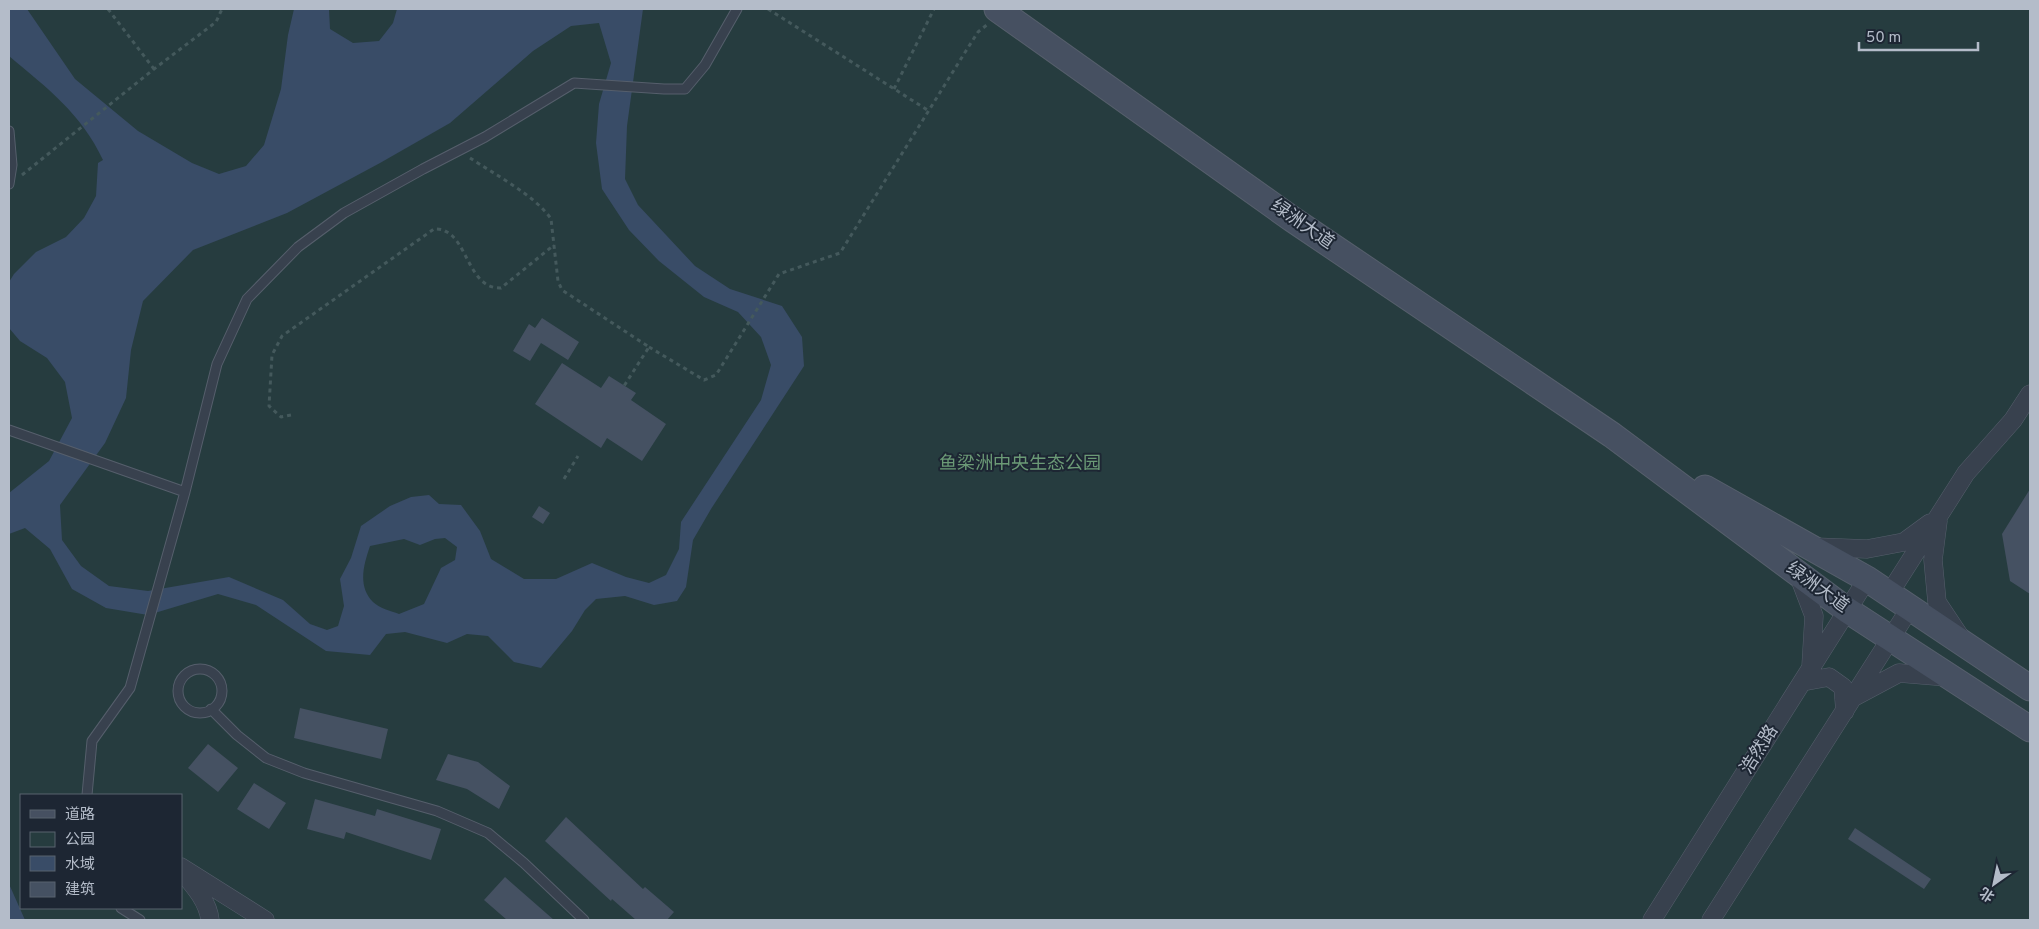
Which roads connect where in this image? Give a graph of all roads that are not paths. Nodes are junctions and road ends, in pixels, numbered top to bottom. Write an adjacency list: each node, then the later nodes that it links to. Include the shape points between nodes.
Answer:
1 (737, 9): 8 (lane, via 705,65 685,89 574,83 485,137 344,213 298,247 247,299 217,364)
2 (1000, 11): 7 (main road, 绿洲大道, via 1292,219)
3 (9, 131): 4 (lane)
4 (13, 182)
5 (2030, 394): 9 (street, via 2013,420 1966,473)
6 (9, 430): 8 (lane)
7 (1612, 435): 10 (main road, 绿洲大道); 11 (main road, 绿洲大道)
8 (185, 492): 24 (lane, via 130,688 92,740)
9 (1938, 517): 10 (street, via 1904,542 1867,549); 13 (street); 17 (street, via 1933,560 1937,602)
10 (1810, 547): 12 (main road, 绿洲大道)
11 (1798, 574): 15 (main road, 绿洲大道); 18 (street, via 1814,616)
12 (1867, 579): 13 (main road, 绿洲大道); 15 (street, 浩然路)
13 (1889, 594): 14 (main road, 绿洲大道)
14 (1910, 608): 16 (street); 17 (main road, 绿洲大道)
15 (1847, 610): 16 (main road, 绿洲大道); 18 (street, 浩然路)
16 (1891, 639): 19 (main road, 绿洲大道); 21 (street)
17 (1965, 645): 20 (main road, 绿洲大道)
18 (1807, 675): 21 (street, via 1829,677 1843,687); 32 (street, 浩然路)
19 (1950, 677): 21 (street, via 1899,673); 23 (main road, 绿洲大道)
20 (2030, 688)
21 (1849, 704): 33 (street)
22 (211, 709): 22 (lane, via 220,699 218,680 202,669 187,672 178,684 179,699 197,713); 31 (lane, via 266,758 304,773 437,811 488,833)
23 (2030, 729)
24 (87, 794)
25 (182, 868): 30 (street)
26 (182, 872): 29 (street, via 197,889)
27 (123, 909): 28 (lane)
28 (140, 920)
29 (210, 920)
30 (265, 920)
31 (584, 920)
32 (1652, 920)
33 (1711, 920)

